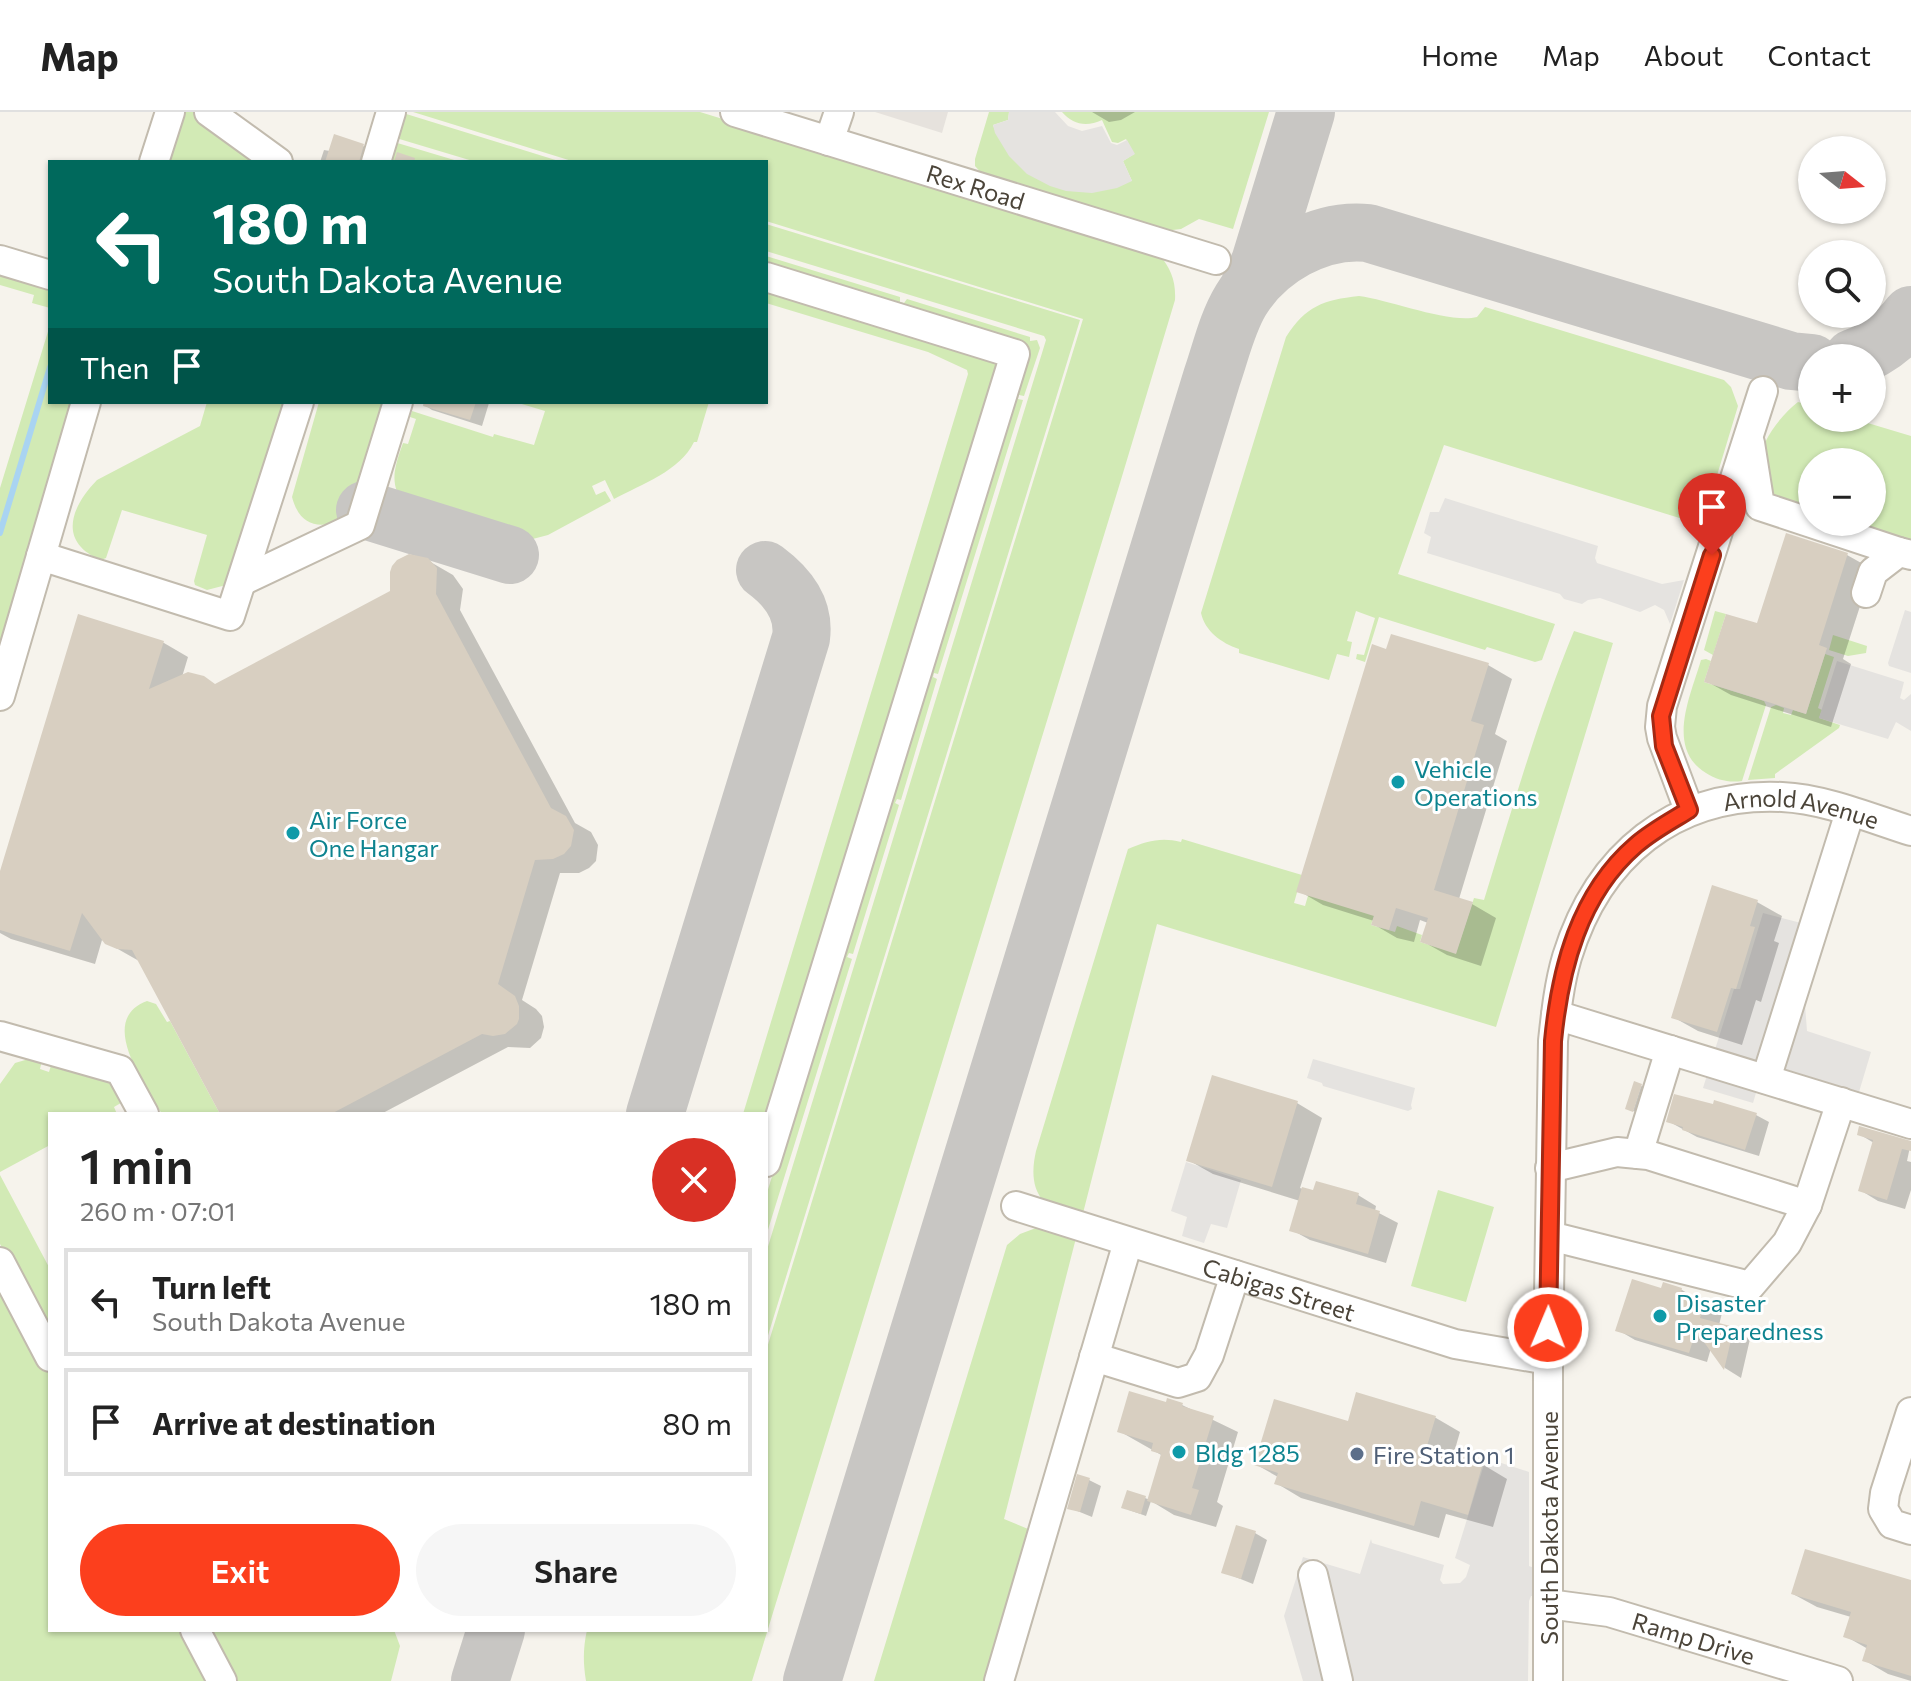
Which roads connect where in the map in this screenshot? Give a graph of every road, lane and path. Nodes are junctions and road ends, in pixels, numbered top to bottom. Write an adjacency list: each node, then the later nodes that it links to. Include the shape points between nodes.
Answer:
1 (170, 112): 7 (street)
2 (209, 112): 8 (street)
3 (391, 112): 9 (street)
4 (735, 112): 6 (street, Rex Road)
5 (839, 112): 6 (street)
6 (829, 141): 11 (street, Rex Road)
7 (155, 160)
8 (275, 160)
9 (377, 160)
10 (0, 260): 12 (street)
11 (1216, 260)
12 (48, 274)
13 (768, 278): 35 (street, via 1015,354)
14 (1763, 391): 18 (street)
15 (85, 404): 20 (street)
16 (298, 404): 21 (street)
17 (397, 404): 21 (street, via 360,525)
18 (1749, 438): 19 (street, via 1760,506); 24 (street, via 1662,706 1662,738)
19 (1905, 554): 22 (street, via 1873,572)
20 (41, 556): 21 (street, via 230,616); 23 (street)
21 (242, 581)
22 (1866, 593)
23 (0, 696)
24 (1689, 810): 25 (street, Arnold Avenue, via 1783,797); 27 (street, South Dakota Avenue, via 1638,843 1591,901 1567,958)
25 (1850, 812): 26 (street, Arnold Avenue); 30 (street)
26 (1911, 831)
27 (1556, 1015): 29 (street); 36 (street, South Dakota Avenue)
28 (0, 1036): 32 (street, via 120,1070)
29 (1670, 1050): 30 (street); 34 (street)
30 (1766, 1079): 31 (street)
31 (1841, 1102): 33 (street); 37 (street)
32 (143, 1112)
33 (1911, 1124)
34 (1638, 1154): 36 (street, via 1617,1152); 37 (street)
35 (768, 1156)
36 (1550, 1168): 39 (street, South Dakota Avenue)
37 (1807, 1205): 39 (street, via 1787,1243 1750,1286)
38 (1016, 1206): 40 (street, Cabigas Street)
39 (1550, 1236): 45 (street, South Dakota Avenue)
40 (1128, 1242): 42 (street, Cabigas Street); 44 (street)
41 (0, 1262): 43 (street)
42 (1235, 1275): 44 (street, via 1197,1377 1178,1383); 45 (street, Cabigas Street, via 1455,1344)
43 (48, 1353)
44 (1094, 1357): 54 (street)
45 (1548, 1360): 50 (street, South Dakota Avenue)
46 (1911, 1412): 47 (street)
47 (1903, 1464): 48 (street, via 1883,1509 1892,1524)
48 (1911, 1530)
49 (1313, 1575): 55 (street)
50 (1548, 1604): 52 (street, Ramp Drive, via 1609,1612); 56 (street, South Dakota Avenue)
51 (196, 1632): 53 (street)
52 (1769, 1671): 57 (street, Ramp Drive)
53 (222, 1681)
54 (999, 1681)
55 (1338, 1681)
56 (1548, 1681)
57 (1838, 1681)

